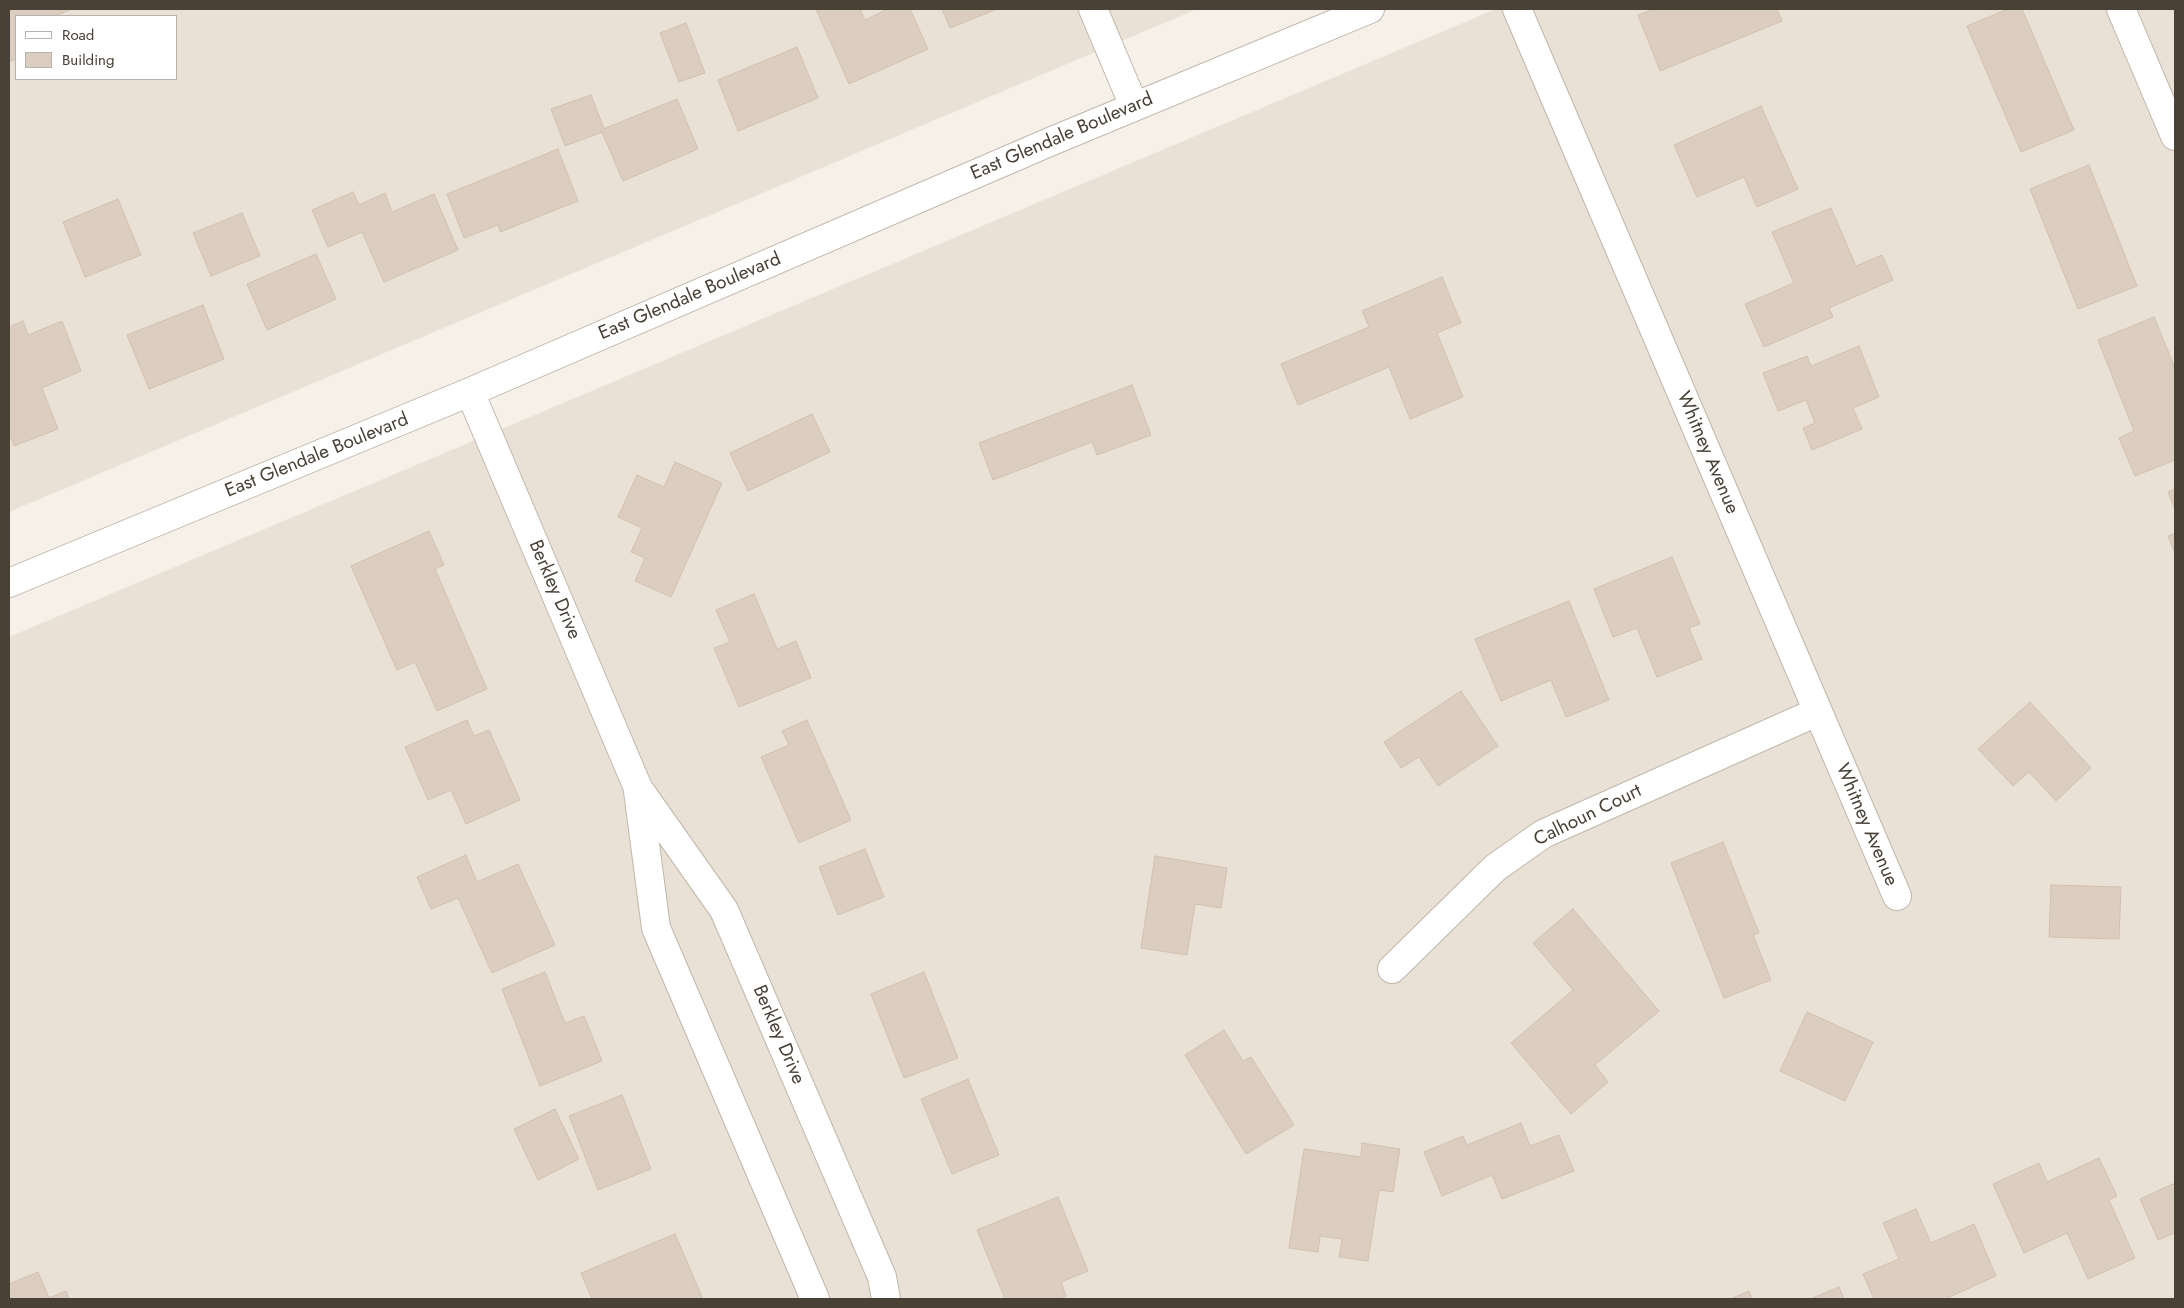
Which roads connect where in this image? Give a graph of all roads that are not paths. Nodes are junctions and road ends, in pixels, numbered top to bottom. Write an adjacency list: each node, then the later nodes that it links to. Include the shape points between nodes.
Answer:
1 (1093, 9): 5 (street)
2 (1370, 9): 5 (street, East Glendale Boulevard)
3 (1517, 9): 9 (street, Whitney Avenue)
4 (2121, 9): 6 (street)
5 (1134, 106): 7 (street, East Glendale Boulevard)
6 (2175, 136)
7 (470, 392): 8 (street, East Glendale Boulevard); 10 (street, Berkley Drive)
8 (9, 583)
9 (1817, 712): 11 (street, Whitney Avenue); 12 (street, Calhoun Court, via 1544,834 1495,868)
10 (638, 788): 13 (street, Berkley Drive, via 656,928); 14 (street, Berkley Drive, via 724,910 882,1276)
11 (1897, 896)
12 (1392, 969)
13 (815, 1299)
14 (886, 1299)

